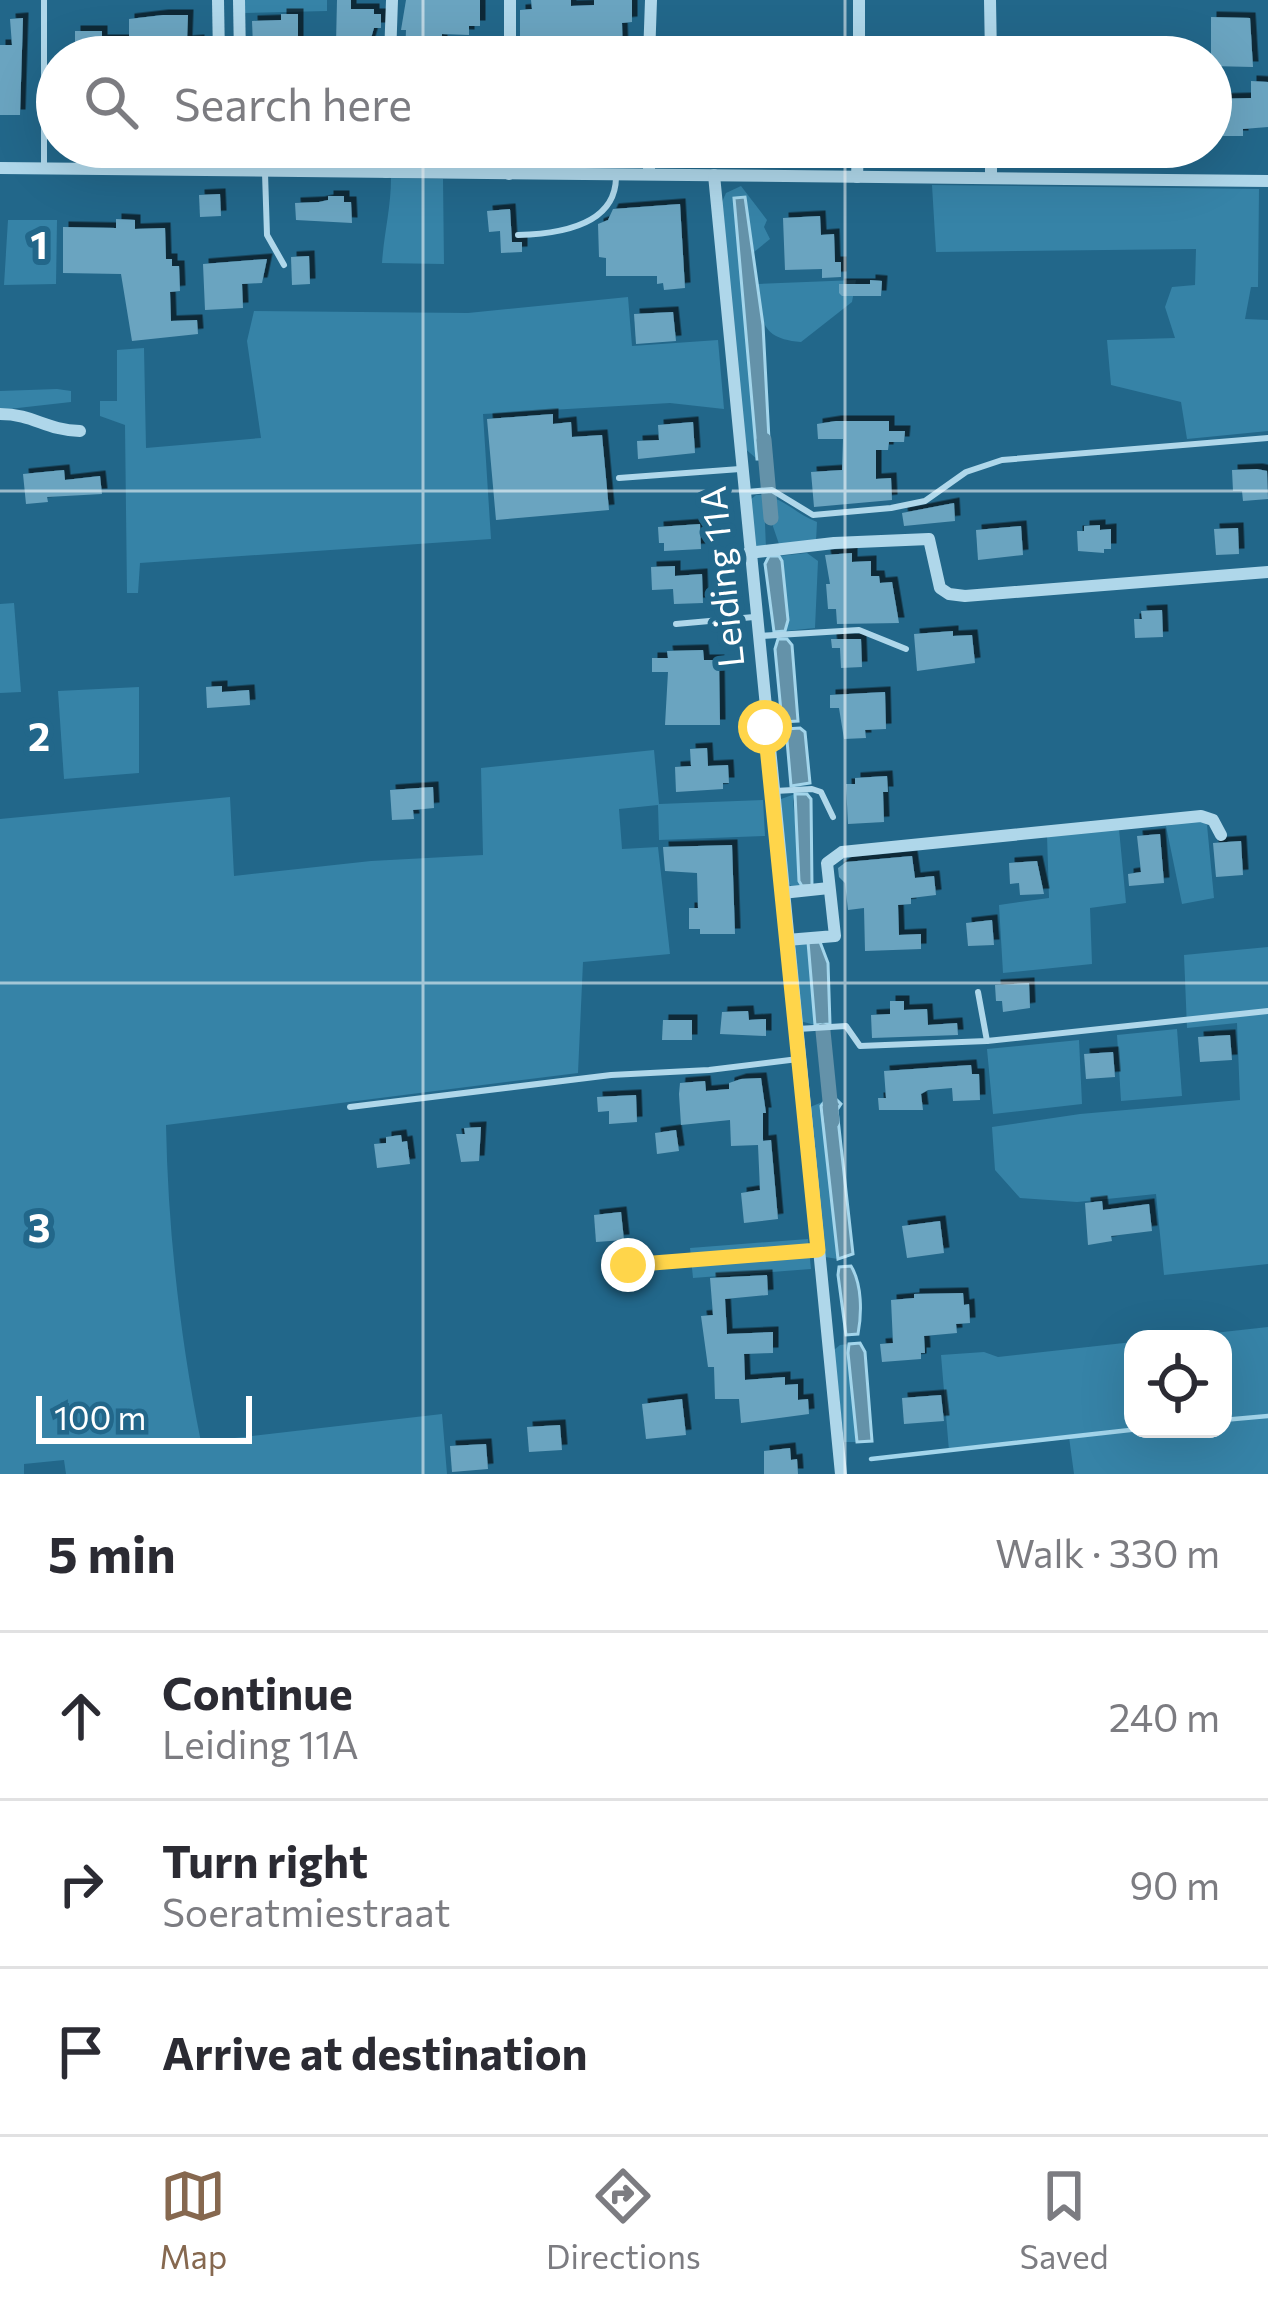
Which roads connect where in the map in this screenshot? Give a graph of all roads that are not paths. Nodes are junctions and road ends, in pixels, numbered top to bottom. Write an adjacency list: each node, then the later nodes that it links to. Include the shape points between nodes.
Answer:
1 (44, 0): 9 (lane)
2 (218, 0): 10 (street)
3 (239, 0): 11 (street)
4 (392, 0): 12 (street)
5 (510, 0): 13 (street)
6 (651, 0): 14 (street)
7 (859, 0): 15 (street)
8 (991, 0): 16 (street)
9 (44, 36)
10 (219, 36)
11 (240, 36)
12 (391, 36)
13 (510, 36)
14 (650, 36)
15 (860, 36)
16 (991, 36)
17 (36, 167): 18 (street)
18 (0, 168)
19 (132, 168): 25 (street)
20 (386, 168): 28 (street)
21 (509, 168): 29 (street)
22 (649, 168): 31 (street)
23 (857, 168): 33 (street)
24 (991, 168): 34 (street)
25 (221, 169): 26 (street)
26 (240, 170): 27 (street)
27 (265, 170): 28 (street); 37 (lane, via 267,235)
28 (386, 172): 29 (street)
29 (509, 174): 30 (street)
30 (616, 174): 31 (street); 36 (lane, via 613,197 590,219)
31 (649, 174): 32 (street)
32 (714, 175): 33 (street); 41 (street, Leiding 11A)
33 (857, 177): 34 (street)
34 (991, 178): 35 (street)
35 (1268, 182)
36 (518, 235)
37 (284, 265)
38 (0, 413): 39 (street)
39 (80, 431)
40 (1268, 438): 43 (lane, via 980,464 925,501 891,508 813,515 772,490)
41 (740, 469): 42 (lane); 43 (street, Leiding 11A)
42 (619, 478)
43 (742, 492): 44 (street, Leiding 11A)
44 (751, 553): 45 (street, via 929,539 940,588 964,596); 46 (street, Leiding 11A)
45 (1268, 572)
46 (754, 617): 47 (lane); 48 (street, Leiding 11A)
47 (676, 624)
48 (757, 637): 49 (lane, via 859,630); 50 (street, Leiding 11A)
49 (906, 649)
50 (772, 792): 51 (lane, via 821,792); 54 (street, Leiding 11A)
51 (833, 817)
52 (1220, 835): 53 (street, via 1202,816 842,852 827,863)
53 (822, 888): 54 (street); 55 (street, via 835,936)
54 (786, 892): 55 (street, Leiding 11A)
55 (792, 939): 58 (street, Leiding 11A)
56 (979, 992): 59 (lane)
57 (1268, 1011): 59 (lane)
58 (801, 1029): 59 (lane, via 846,1026 860,1046); 60 (street, Leiding 11A)
59 (987, 1041)
60 (798, 1059): 61 (lane); 62 (street, Leiding 11A)
61 (350, 1107)
62 (818, 1250): 63 (lane); 64 (street, Leiding 11A)
63 (628, 1265)
64 (841, 1474)

